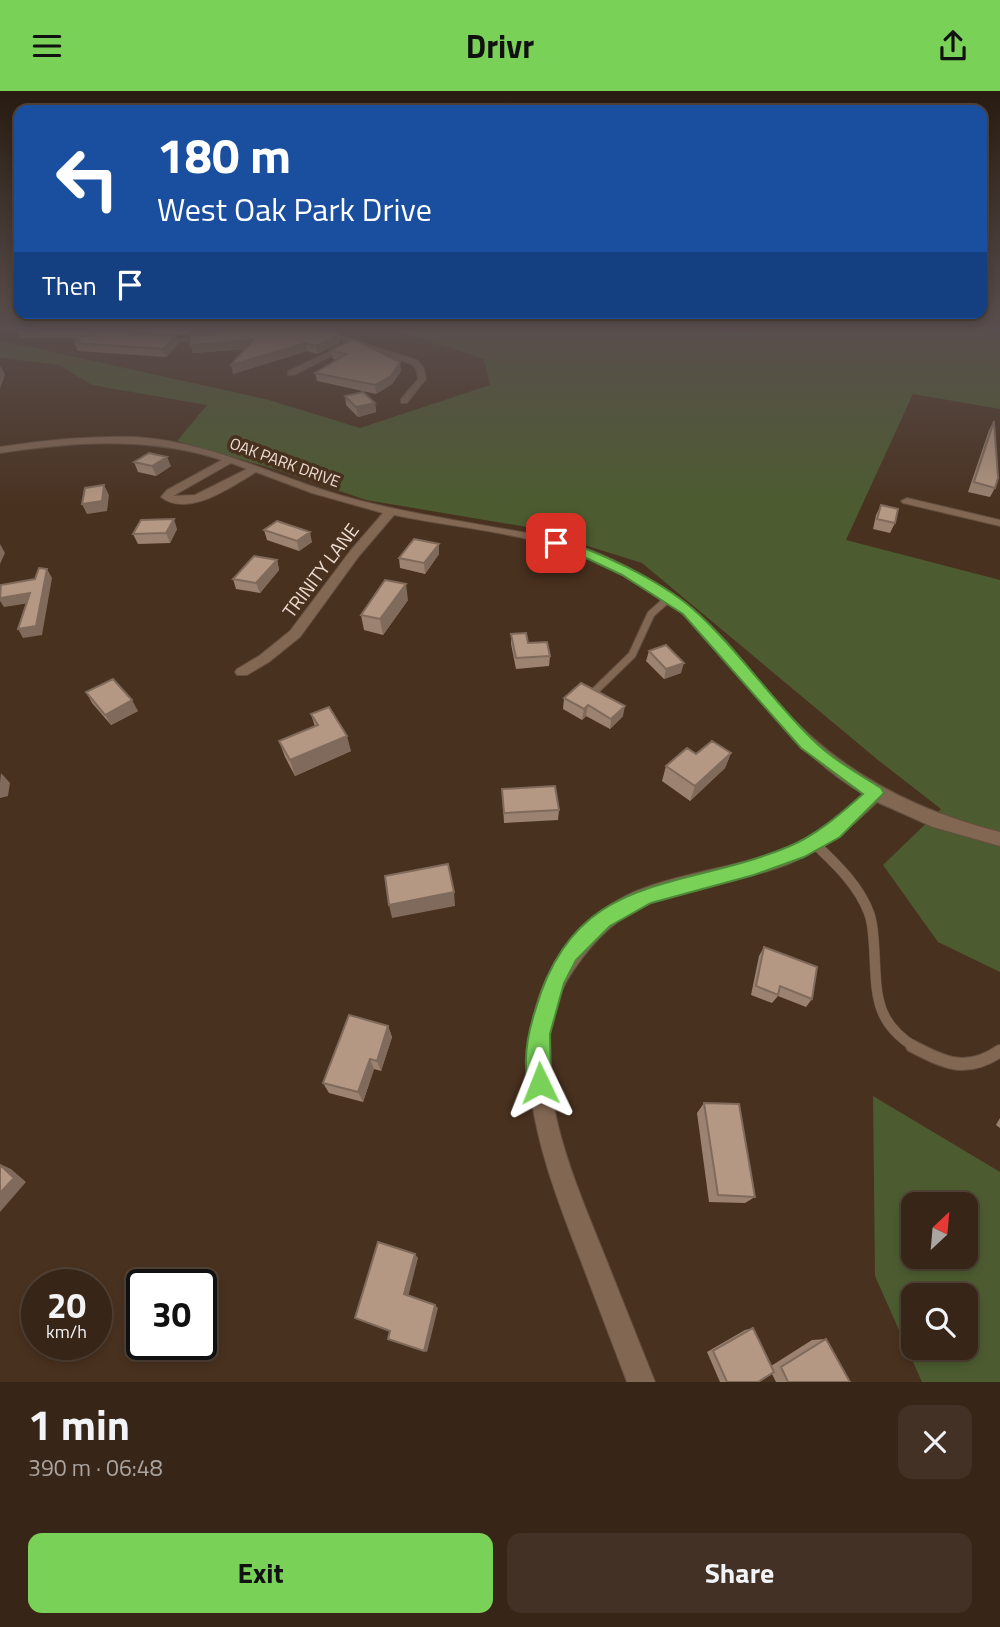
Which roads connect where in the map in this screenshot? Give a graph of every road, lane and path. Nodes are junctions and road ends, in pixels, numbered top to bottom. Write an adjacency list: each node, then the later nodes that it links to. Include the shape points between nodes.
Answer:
1 (417, 387): 2 (street)
2 (404, 401)
3 (0, 450): 4 (street, OAK PARK DRIVE, via 77,440 120,440 174,444)
4 (231, 459): 5 (street, OAK PARK DRIVE); 5 (street, via 166,497 183,502 200,498)
5 (257, 468): 7 (street, OAK PARK DRIVE, via 335,497)
6 (907, 501): 8 (street)
7 (391, 511): 9 (street, OAK PARK DRIVE, via 556,543 627,572); 10 (street, TRINITY LANE, via 295,633)
8 (1000, 523)
9 (669, 598): 11 (lane, via 651,614 632,655); 12 (street, OAK PARK DRIVE, via 699,622 807,744)
10 (242, 672)
11 (596, 690)
12 (875, 793): 13 (street, OAK PARK DRIVE, via 942,822); 14 (street, via 833,831)
13 (1000, 839)
14 (813, 842): 15 (lane, via 856,890 871,917 880,1014 892,1034 952,1064 981,1065); 16 (street, via 782,858 647,895 626,905 603,919 569,954 549,995 539,1034 543,1109 569,1199)
15 (1000, 1051)
16 (641, 1382)

